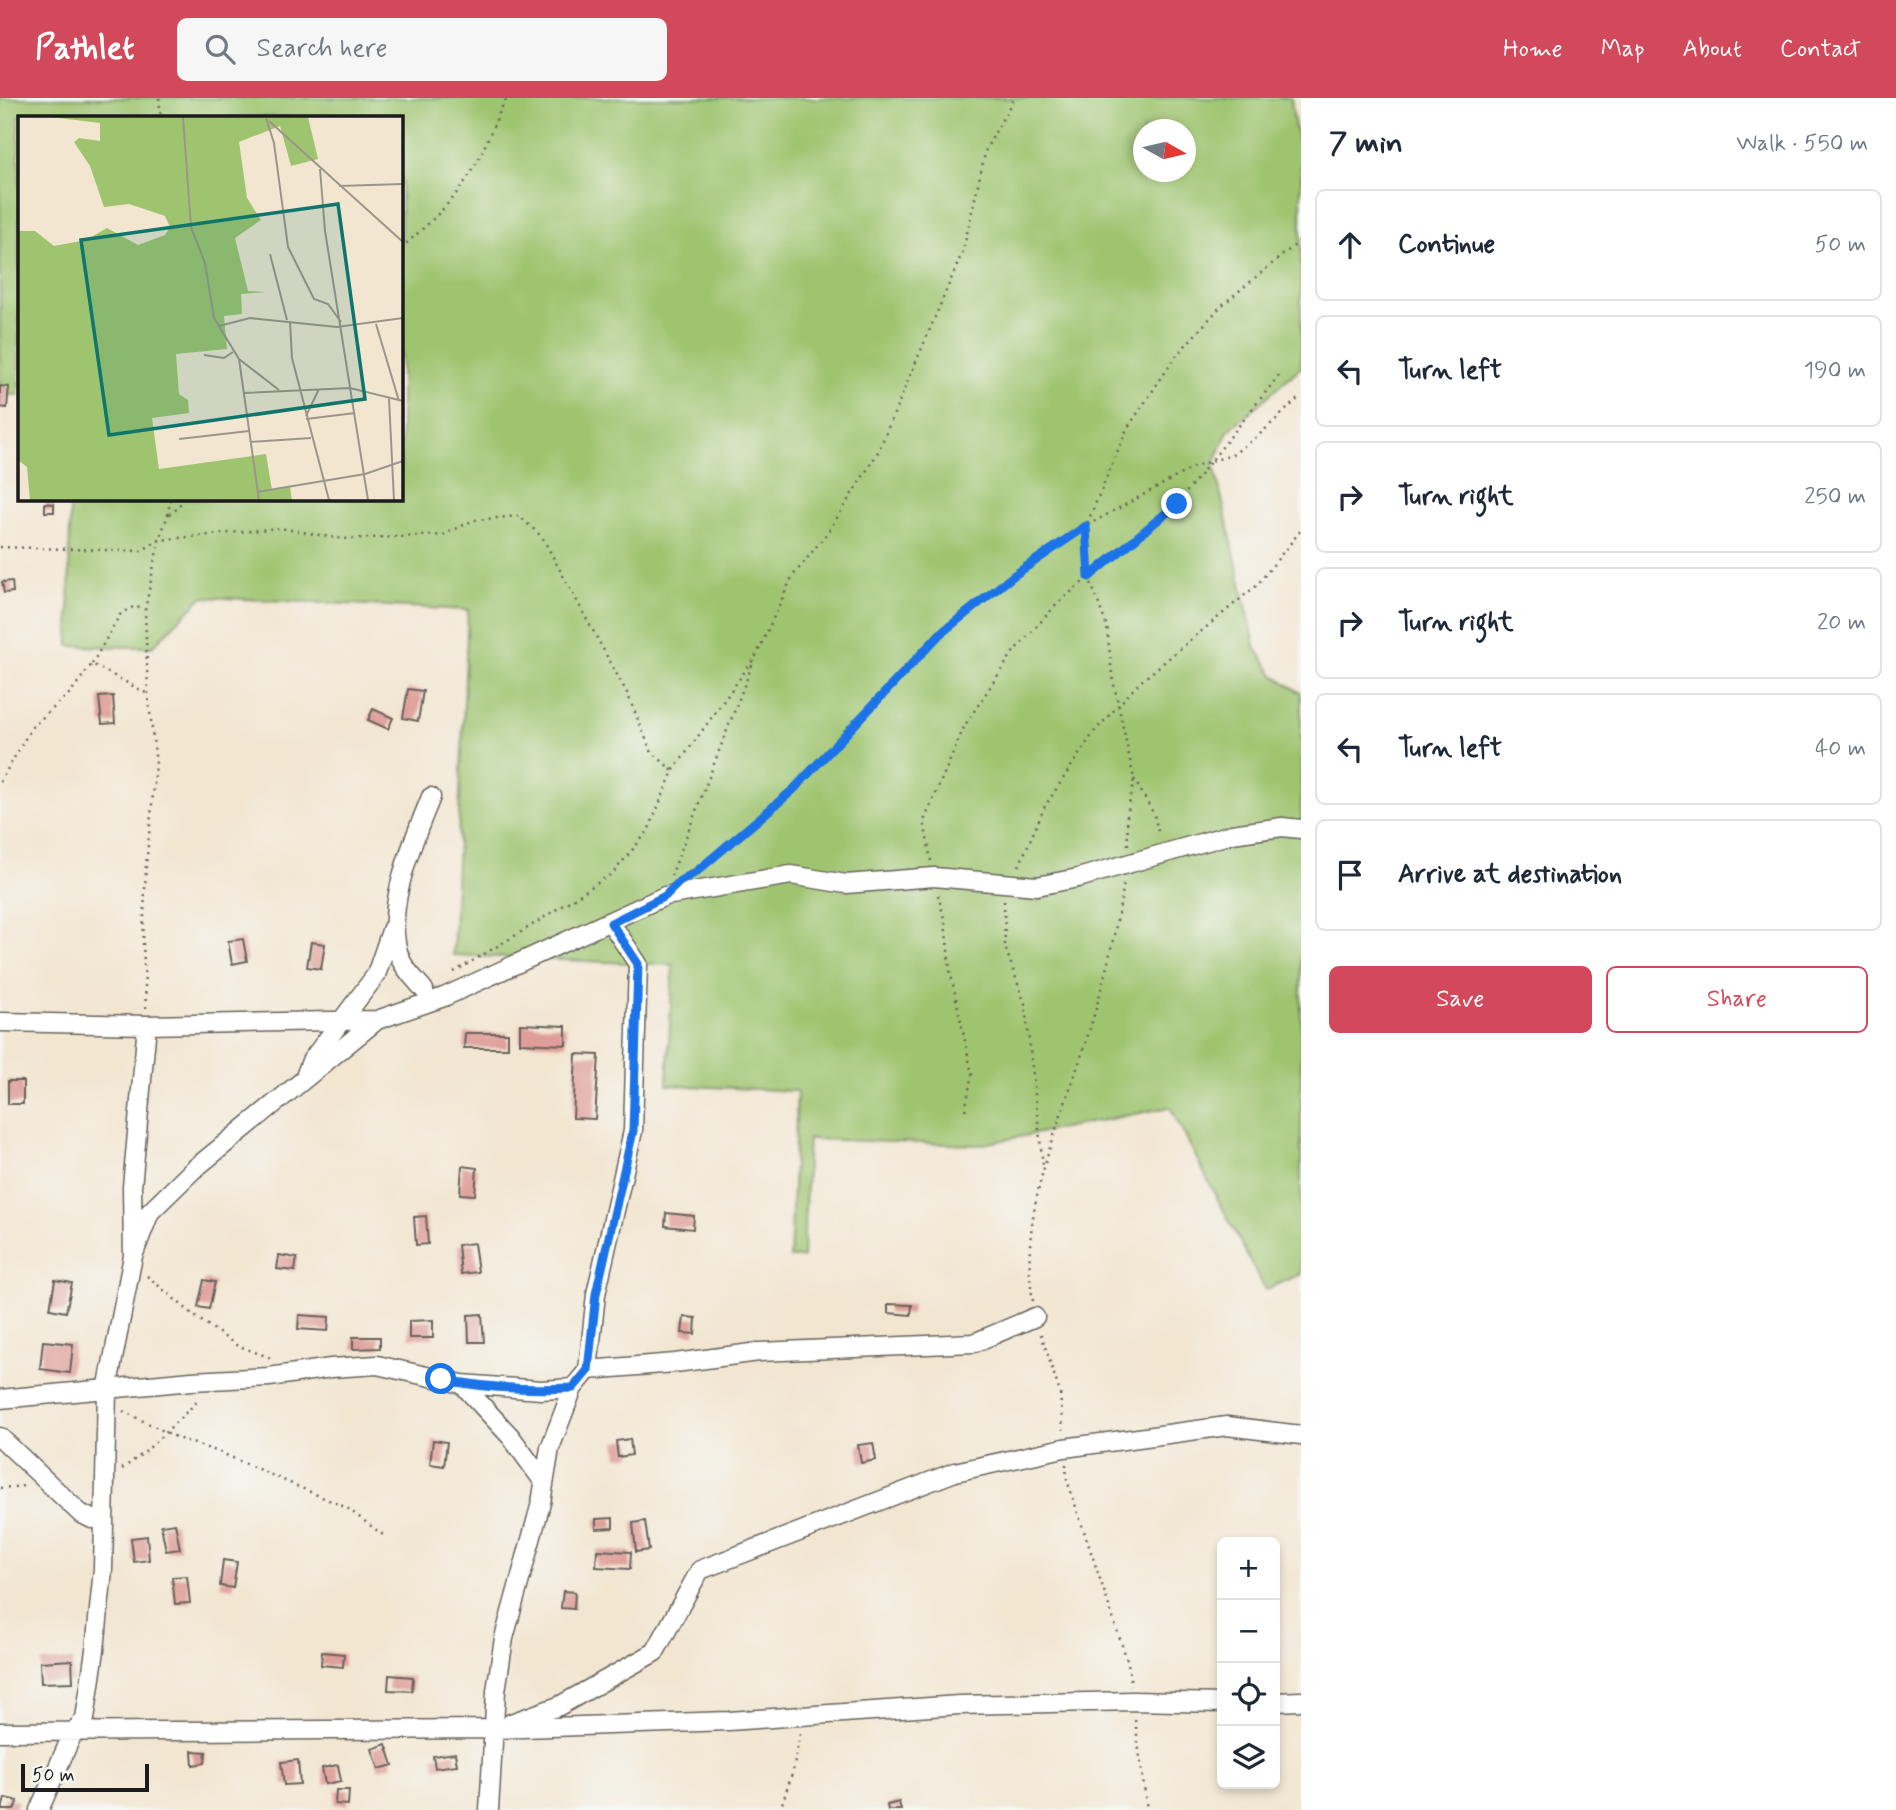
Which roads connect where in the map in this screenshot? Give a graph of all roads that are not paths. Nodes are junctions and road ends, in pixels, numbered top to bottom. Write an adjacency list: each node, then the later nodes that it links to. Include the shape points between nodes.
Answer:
1 (431, 797): 3 (street, via 401,883)
2 (1301, 829): 4 (street, via 1232,834 1037,886 934,877 846,884 791,876 665,896)
3 (394, 921): 5 (street, via 402,964); 6 (street, via 376,975)
4 (611, 923): 7 (street, via 444,997); 13 (street, via 638,964 633,1131 596,1294)
5 (424, 990)
6 (344, 1020): 7 (street); 9 (street); 10 (street, via 311,1061)
7 (377, 1020): 10 (street)
8 (0, 1022): 9 (street)
9 (147, 1025): 11 (street, via 132,1187)
10 (303, 1081): 11 (street, via 193,1170 150,1212)
11 (134, 1253): 16 (street)
12 (1035, 1317): 13 (street, via 974,1343 759,1352)
13 (588, 1370): 15 (street)
14 (462, 1384): 15 (street); 16 (street, via 377,1365); 20 (street, via 511,1437)
15 (573, 1388): 20 (street)
16 (107, 1397): 17 (street); 21 (street)
17 (0, 1399)
18 (1301, 1435): 25 (street, via 1227,1426 1064,1448 955,1472 700,1570 655,1652 559,1706)
19 (0, 1437): 21 (street, via 80,1513)
20 (543, 1481): 25 (street, via 504,1638)
21 (104, 1519): 27 (street, via 103,1569 85,1719)
22 (1301, 1701): 23 (street)
23 (1280, 1702)
24 (1217, 1703): 25 (street, via 959,1705 803,1717)
25 (495, 1729): 27 (street); 29 (street)
26 (0, 1732): 27 (street)
27 (73, 1733): 28 (street)
28 (39, 1810)
29 (489, 1810)

